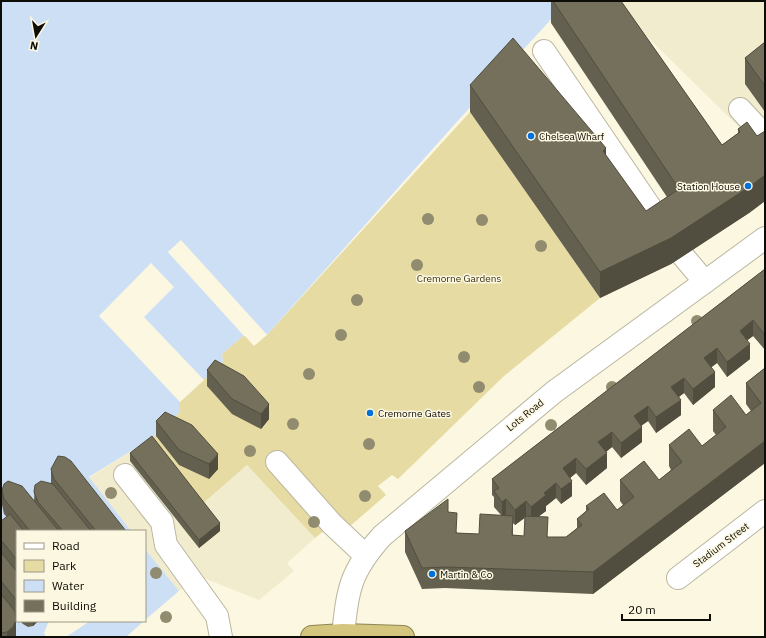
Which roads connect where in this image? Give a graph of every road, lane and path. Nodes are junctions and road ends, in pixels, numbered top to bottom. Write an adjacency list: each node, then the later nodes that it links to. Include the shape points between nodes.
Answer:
1 (544, 51): 4 (street)
2 (740, 109): 3 (street)
3 (765, 136)
4 (663, 226)
5 (765, 238): 7 (street, Lots Road)
6 (683, 256): 7 (street)
7 (705, 282): 11 (street, Lots Road, via 554,392 412,509)
8 (277, 462): 11 (street, via 332,524)
9 (125, 475): 14 (street, via 162,522 166,545 217,616)
10 (765, 511): 12 (street, Stadium Street)
11 (365, 555): 13 (street, Lots Road, via 352,577 346,600)
12 (678, 578)
13 (343, 636): 15 (highway); 16 (highway)
14 (221, 637)
15 (312, 637)
16 (403, 637)

